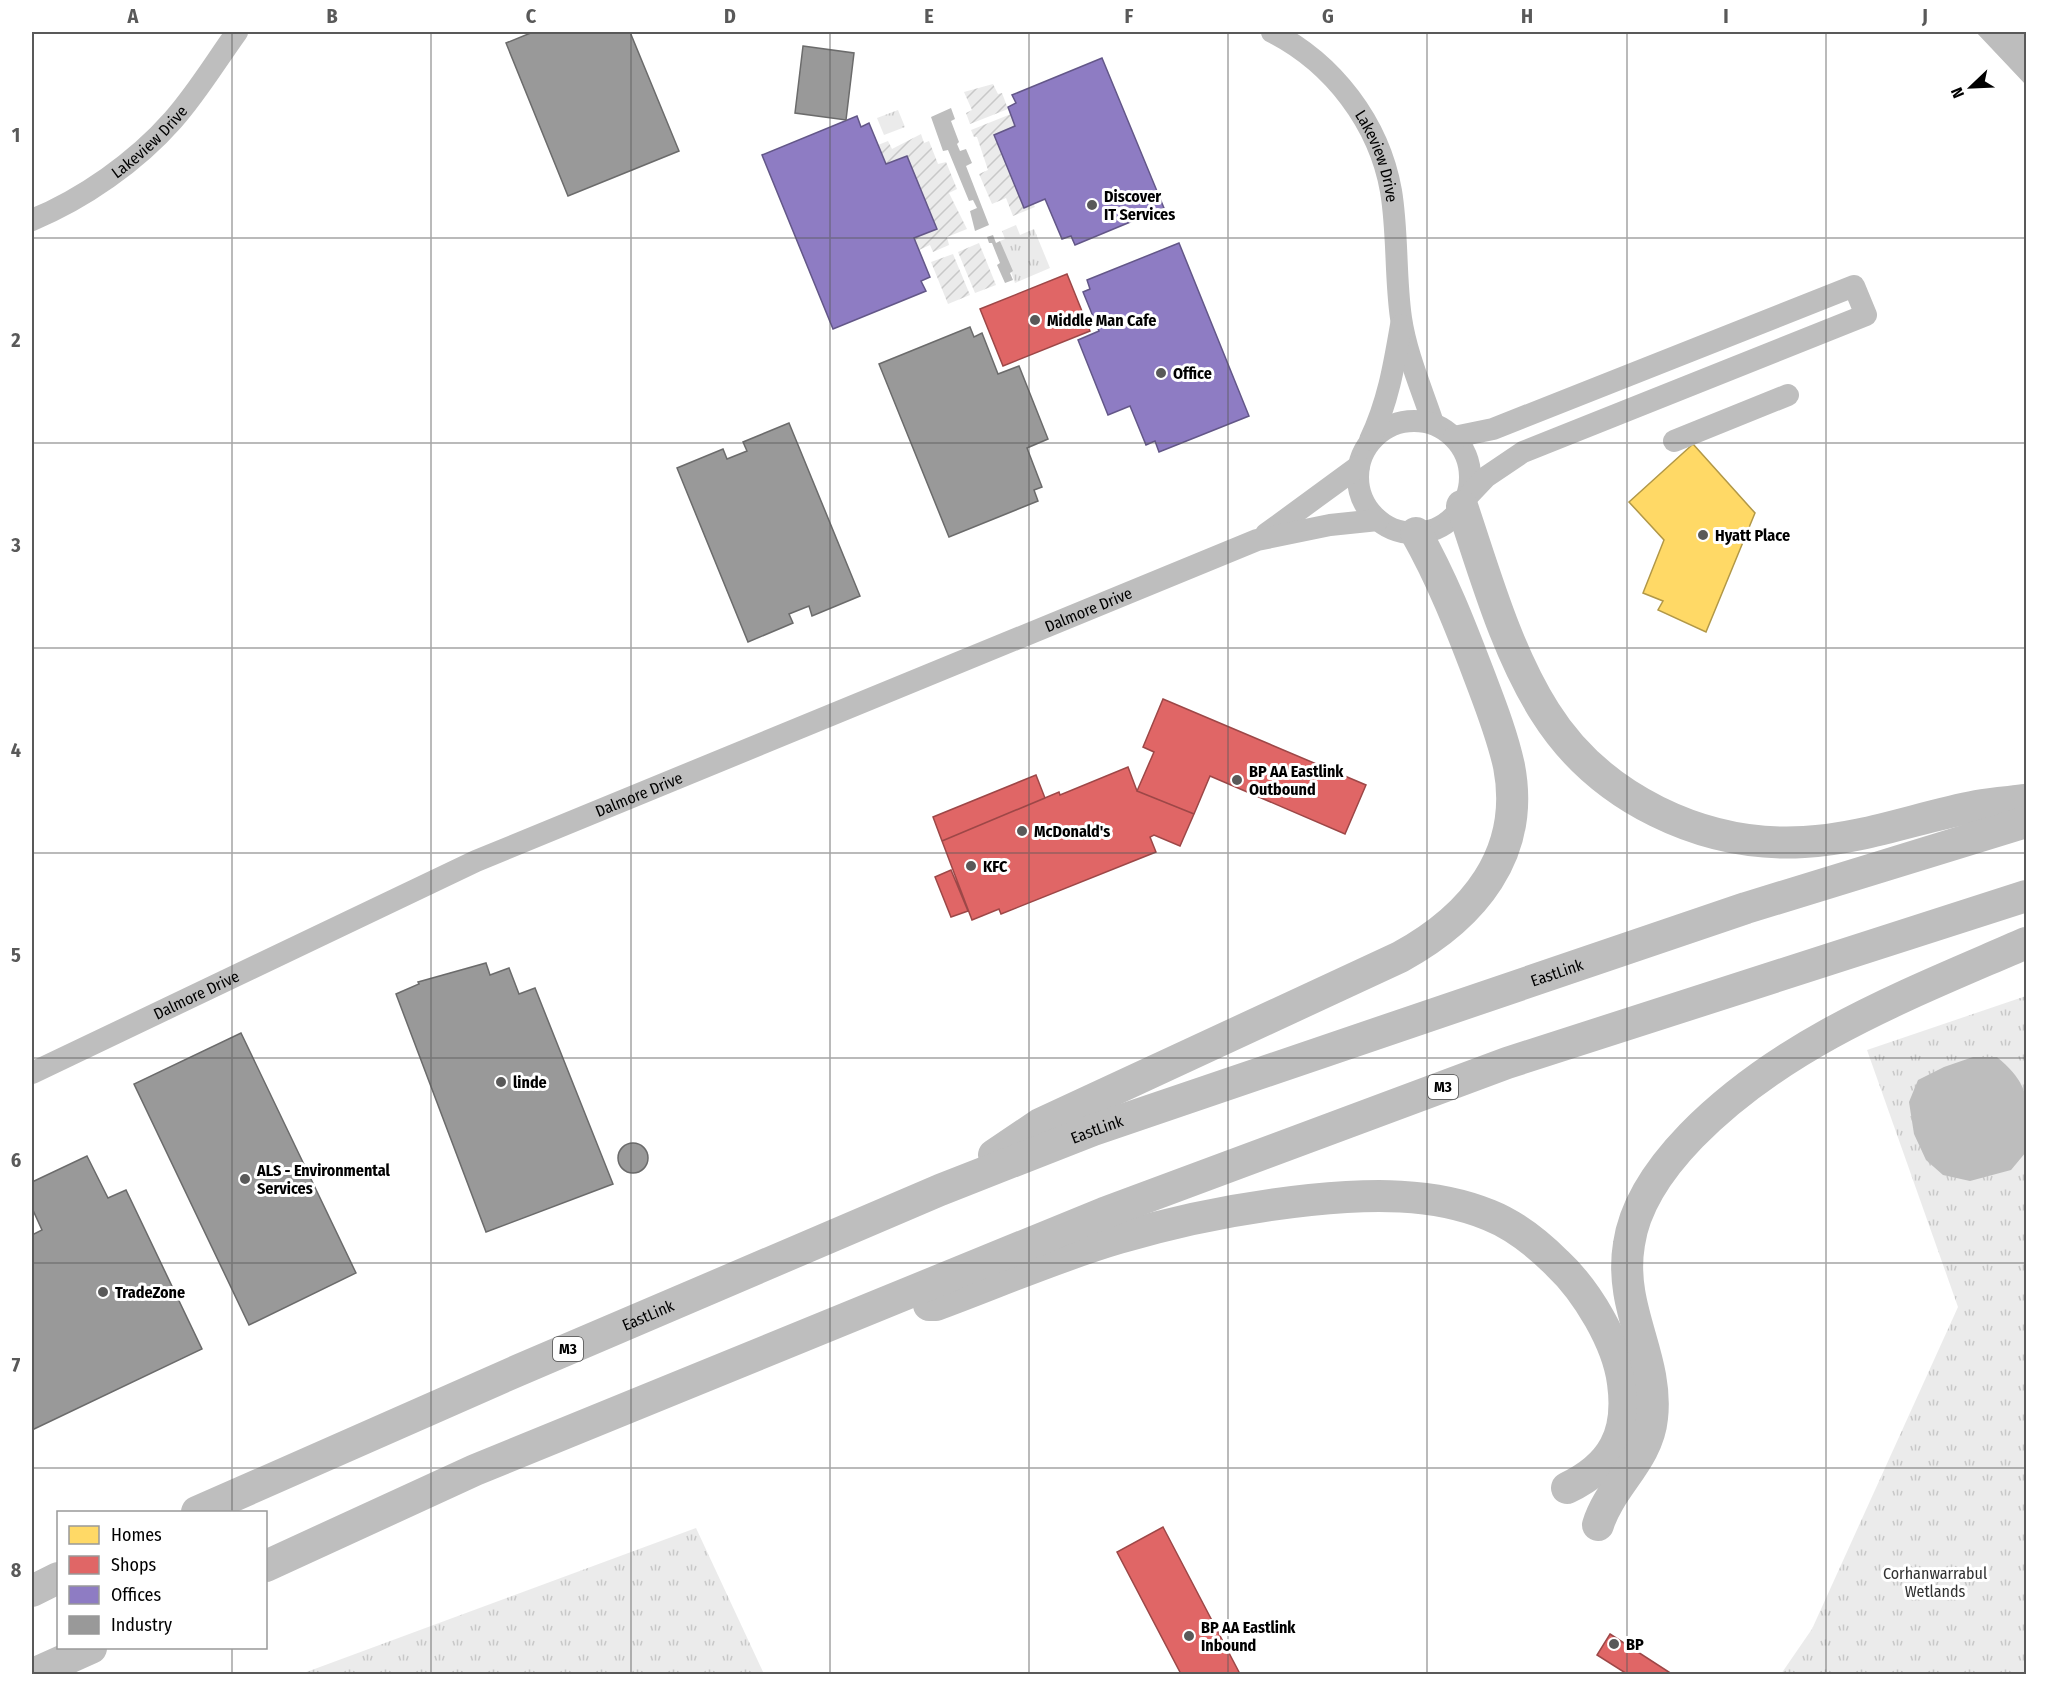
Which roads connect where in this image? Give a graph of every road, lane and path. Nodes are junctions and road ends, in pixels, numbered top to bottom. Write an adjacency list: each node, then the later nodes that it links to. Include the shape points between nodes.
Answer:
1 (237, 32): 3 (street, Lakeview Drive, via 189,100 155,138 88,189)
2 (1272, 32): 4 (street, Lakeview Drive, via 1321,65 1345,91 1370,129 1390,190)
3 (32, 220)
4 (1401, 320): 8 (street, Lakeview Drive); 11 (street, Lakeview Drive, via 1391,384)
5 (1716, 341): 6 (street); 6 (street, via 1854,286 1866,315); 9 (street, via 1493,429)
6 (1728, 370): 12 (street, via 1523,452 1486,477)
7 (1788, 395): 10 (street)
8 (1433, 423): 9 (street); 11 (street, via 1396,424 1376,435)
9 (1454, 437): 12 (street, via 1469,465 1470,481)
10 (1674, 441)
11 (1363, 456): 13 (street, via 1361,495); 15 (street, Dalmore Drive)
12 (1464, 501): 14 (street, via 1443,525); 16 (highway, via 1515,653 1545,713 1584,760 1625,795 1702,831 1758,841 1802,842)
13 (1378, 520): 14 (street, via 1402,532); 15 (street, Dalmore Drive)
14 (1416, 533): 21 (highway, via 1454,607 1509,768 1506,835 1495,871 1482,891 1455,921 1420,946 1040,1124)
15 (1257, 540): 20 (street, Dalmore Drive, via 476,861)
16 (2026, 800)
17 (2026, 822): 21 (highway, EastLink / M3, via 1691,926 1093,1130)
18 (2026, 896): 22 (highway, M3, via 1507,1063 1104,1213)
19 (2026, 942): 25 (highway, via 1852,1020 1785,1058 1741,1090 1668,1160 1638,1211 1626,1273 1632,1316 1650,1371 1652,1420 1644,1446 1631,1470 1610,1494)
20 (32, 1073)
21 (940, 1190): 24 (highway, EastLink / M3)
22 (871, 1307): 23 (highway, via 936,1305 1117,1238 1209,1214 1366,1196 1407,1197 1468,1208 1517,1232 1543,1249 1568,1273 1590,1302 1622,1375 1626,1409 1617,1442 1607,1460); 26 (highway, M3, via 475,1470)
23 (1567, 1488)
24 (199, 1511)
25 (1598, 1525)
26 (267, 1566)
27 (57, 1578): 28 (highway)
28 (32, 1591)
29 (87, 1649): 30 (highway)
30 (33, 1674)

